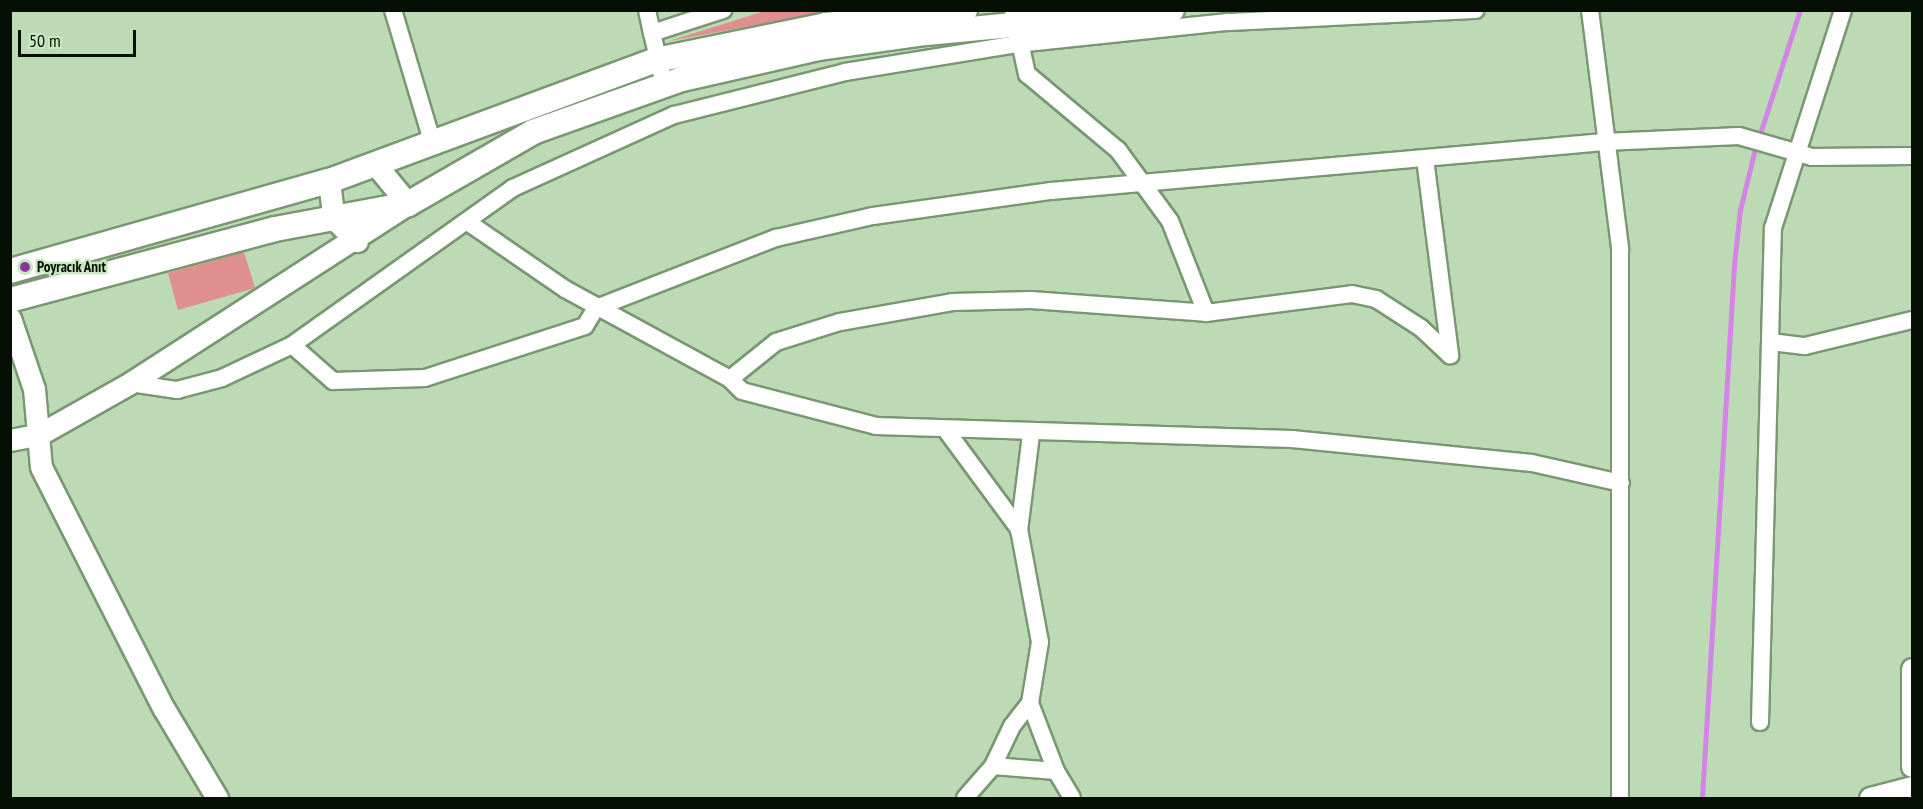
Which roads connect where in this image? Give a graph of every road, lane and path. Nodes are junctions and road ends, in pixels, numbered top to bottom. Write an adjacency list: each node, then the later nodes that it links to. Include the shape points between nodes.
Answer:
1 (393, 10): 13 (street)
2 (647, 10): 10 (street)
3 (723, 10): 10 (street)
4 (964, 10): 11 (main road, via 826,25)
5 (1172, 10): 9 (main road)
6 (1476, 10): 9 (street, via 1228,22)
7 (1590, 10): 14 (street)
8 (1843, 10): 15 (street)
9 (1015, 26): 12 (main road, via 818,48); 20 (street, via 1027,74 1118,150); 23 (street, via 674,116 513,188)
10 (652, 33): 11 (street)
11 (657, 60): 12 (street); 13 (main road)
12 (664, 84): 21 (main road, via 533,132)
13 (432, 141): 18 (main road)
14 (1604, 142): 15 (street, via 1750,140); 17 (street); 39 (street, via 1620,249)
15 (1794, 153): 16 (street); 31 (street, via 1773,228)
16 (1912, 156)
17 (1425, 159): 20 (street); 28 (street, via 1450,355 1421,328 1376,299 1352,294)
18 (376, 165): 19 (main road); 21 (street)
19 (329, 181): 22 (street); 25 (main road)
20 (1141, 186): 27 (street, via 1051,191 862,218 776,238); 28 (street, via 1170,221)
21 (408, 204): 22 (main road); 24 (street)
22 (334, 219): 24 (street); 26 (main road)
23 (470, 222): 27 (street); 32 (street)
24 (357, 241): 34 (street)
25 (10, 271)
26 (10, 300)
27 (596, 308): 32 (street, via 585,326 425,378 333,381); 33 (street)
28 (1206, 313): 33 (street, via 1031,300 952,302 840,322 776,342)
29 (10, 318): 36 (street, via 34,389)
30 (1912, 320): 31 (street, via 1805,346)
31 (1771, 342): 43 (street)
32 (292, 345): 34 (street, via 222,378 177,390)
33 (730, 379): 35 (street, via 742,391 876,426)
34 (130, 383): 36 (street)
35 (946, 430): 37 (street); 40 (street)
36 (40, 434): 38 (street); 48 (street, via 41,467 164,709)
37 (1031, 435): 39 (street, via 1292,439 1532,463); 40 (street)
38 (10, 440)
39 (1621, 483): 51 (street)
40 (1019, 531): 42 (street, via 1040,642)
41 (1912, 669): 45 (street)
42 (1030, 703): 44 (street, via 1012,726); 46 (street)
43 (1760, 722)
44 (993, 766): 46 (street); 49 (street)
45 (1912, 766)
46 (1056, 771): 50 (street)
47 (1912, 787): 52 (street)
48 (217, 798)
49 (965, 798)
50 (1072, 798)
51 (1620, 798)
52 (1870, 798)

